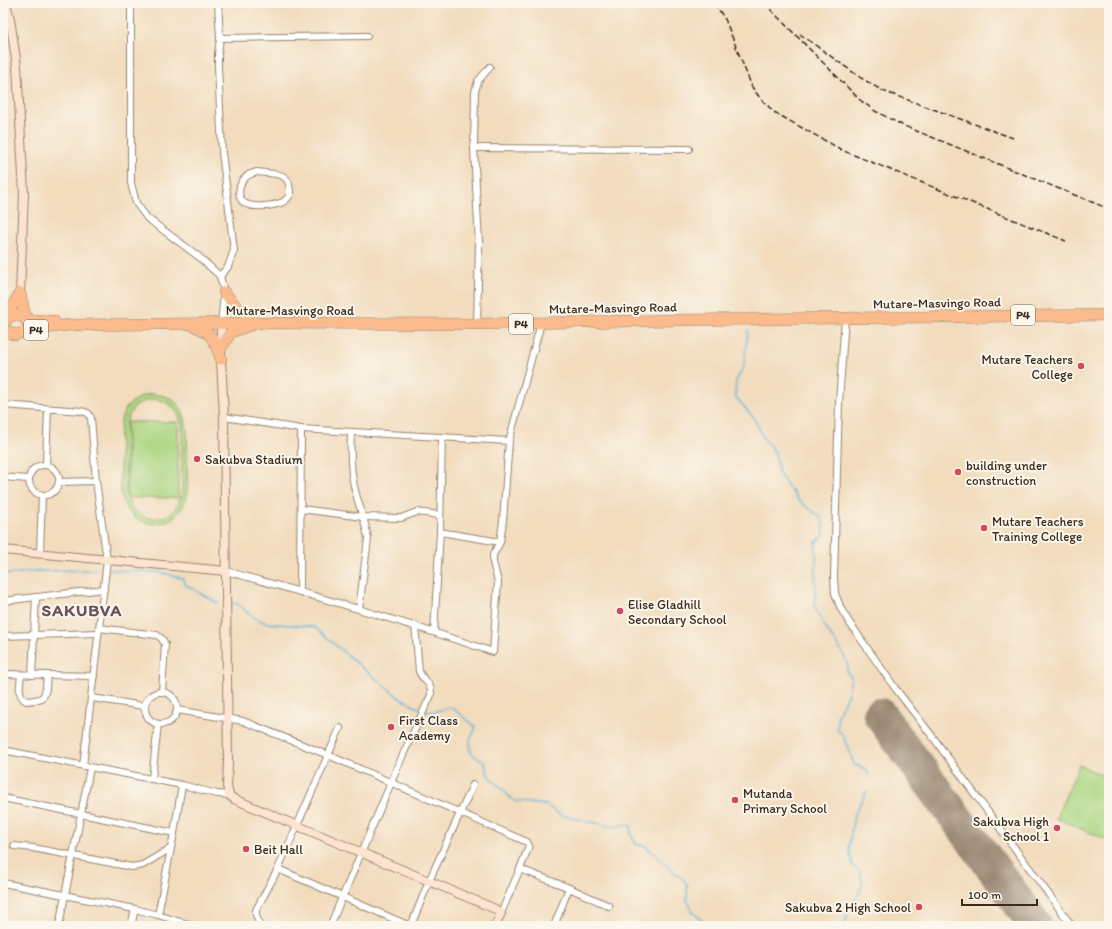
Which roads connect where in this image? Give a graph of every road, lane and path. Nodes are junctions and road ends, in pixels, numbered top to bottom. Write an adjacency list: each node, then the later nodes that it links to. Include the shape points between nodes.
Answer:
1 (6, 3): 12 (street, via 17,66 24,194)
2 (131, 3): 10 (street, via 131,183 136,203 147,218)
3 (218, 3): 5 (street)
4 (367, 36): 5 (street)
5 (220, 38): 10 (street, via 218,54 222,152 234,250 228,267)
6 (490, 67): 7 (street, via 478,82 475,92)
7 (474, 148): 8 (street); 21 (street, via 479,244)
8 (689, 149)
9 (290, 186): 9 (street, via 290,195 275,205 251,206 240,199 239,190 245,177 257,172 284,176)
10 (220, 276): 11 (street)
11 (224, 292): 17 (highway, via 239,310); 20 (street)
12 (20, 293): 14 (highway); 15 (highway)
13 (1109, 315): 16 (highway, Mutare-Masvingo Road / P4)
14 (5, 318): 15 (highway, Mutare-Masvingo Road / P4, via 14,314); 23 (highway)
15 (25, 318): 22 (highway, Mutare-Masvingo Road / P4); 24 (highway, via 27,325)
16 (845, 318): 18 (highway, Mutare-Masvingo Road / P4); 108 (street, via 839,402 835,593 841,609 895,688)
17 (256, 323): 20 (highway, Mutare-Masvingo Road / P4); 21 (highway, Mutare-Masvingo Road / P4); 25 (highway, via 231,332)
18 (541, 323): 21 (highway, Mutare-Masvingo Road / P4); 33 (street)
19 (188, 324): 20 (highway, Mutare-Masvingo Road / P4); 22 (highway, Mutare-Masvingo Road / P4); 26 (highway, via 209,333)
20 (221, 324): 25 (street)
21 (477, 324)
22 (70, 325): 24 (highway, Mutare-Masvingo Road / P4)
23 (5, 330): 24 (highway, Mutare-Masvingo Road / P4, via 15,335)
24 (23, 333)
25 (221, 348): 26 (street)
26 (221, 359): 29 (street)
27 (3, 405): 28 (street)
28 (48, 409): 34 (street); 37 (street, via 82,411 90,415)
29 (224, 417): 30 (street); 48 (street)
30 (301, 429): 31 (street); 40 (street)
31 (351, 433): 32 (street); 42 (street, via 352,474)
32 (442, 438): 33 (street); 41 (street)
33 (509, 441): 44 (street)
34 (46, 465): 36 (street, via 32,470); 38 (street, via 57,473)
35 (3, 477): 36 (street)
36 (28, 479): 39 (street, via 34,492)
37 (96, 481): 38 (street); 47 (street)
38 (59, 482): 39 (street, via 51,493)
39 (42, 495): 46 (street)
40 (301, 509): 42 (street); 50 (street)
41 (439, 515): 42 (street, via 417,512 401,518); 43 (street)
42 (363, 517): 53 (street, via 368,539)
43 (440, 532): 44 (street); 56 (street)
44 (500, 542): 56 (street, via 493,555 498,582 494,652)
45 (3, 550): 46 (street)
46 (40, 553): 47 (street)
47 (107, 560): 48 (street); 49 (street)
48 (226, 571): 50 (street); 68 (street)
49 (104, 589): 51 (street); 55 (street)
50 (300, 591): 53 (street)
51 (36, 597): 52 (street); 57 (street)
52 (3, 600)
53 (359, 609): 54 (street)
54 (415, 626): 56 (street); 77 (street, via 419,671 428,682 431,692)
55 (98, 630): 57 (street); 63 (street); 64 (street, via 157,635 162,639 165,644)
56 (434, 632)
57 (34, 635): 58 (street); 61 (street)
58 (3, 636)
59 (3, 674): 60 (street)
60 (21, 675): 61 (street); 62 (street, via 21,698 26,701 38,701 45,693)
61 (32, 675): 62 (street)
62 (47, 675): 63 (street)
63 (94, 676): 65 (street)
64 (162, 692): 66 (street, via 149,696); 67 (street, via 174,698)
65 (92, 698): 66 (street); 73 (street)
66 (144, 706): 69 (street, via 146,716)
67 (177, 710): 68 (street); 69 (street, via 168,723)
68 (227, 718): 72 (street, via 243,721); 79 (street)
69 (158, 724): 75 (street)
70 (340, 728): 72 (street)
71 (3, 750): 73 (street)
72 (328, 755): 77 (street); 83 (street)
73 (83, 766): 74 (street)
74 (90, 768): 75 (street); 81 (street)
75 (152, 779): 76 (street)
76 (182, 784): 79 (street); 84 (street)
77 (392, 784): 82 (street); 87 (street)
78 (473, 784): 82 (street)
79 (229, 795): 83 (street)
80 (3, 798): 81 (street)
81 (81, 814): 84 (street); 88 (street)
82 (460, 814): 90 (street, via 527,842 529,846); 91 (street)
83 (297, 825): 87 (street); 89 (street)
84 (174, 832): 86 (street)
85 (14, 846): 88 (street)
86 (171, 848): 88 (street, via 137,867); 99 (street)
87 (361, 852): 91 (street); 95 (street)
88 (73, 856): 94 (street)
89 (278, 869): 95 (street); 103 (street, via 256,910)
90 (520, 869): 93 (street); 98 (street)
91 (429, 881): 98 (street); 105 (street)
92 (3, 883): 94 (street)
93 (569, 888): 96 (street); 107 (street)
94 (64, 896): 97 (street); 100 (street)
95 (343, 896): 104 (street); 105 (street)
96 (609, 906)
97 (135, 909): 99 (street); 101 (street)
98 (501, 913): 106 (street)
99 (158, 915): 102 (street)
100 (59, 926)
101 (131, 926)
102 (194, 926)
103 (260, 926)
104 (330, 926)
105 (411, 926)
106 (495, 926)
107 (554, 926)
108 (1072, 926)

